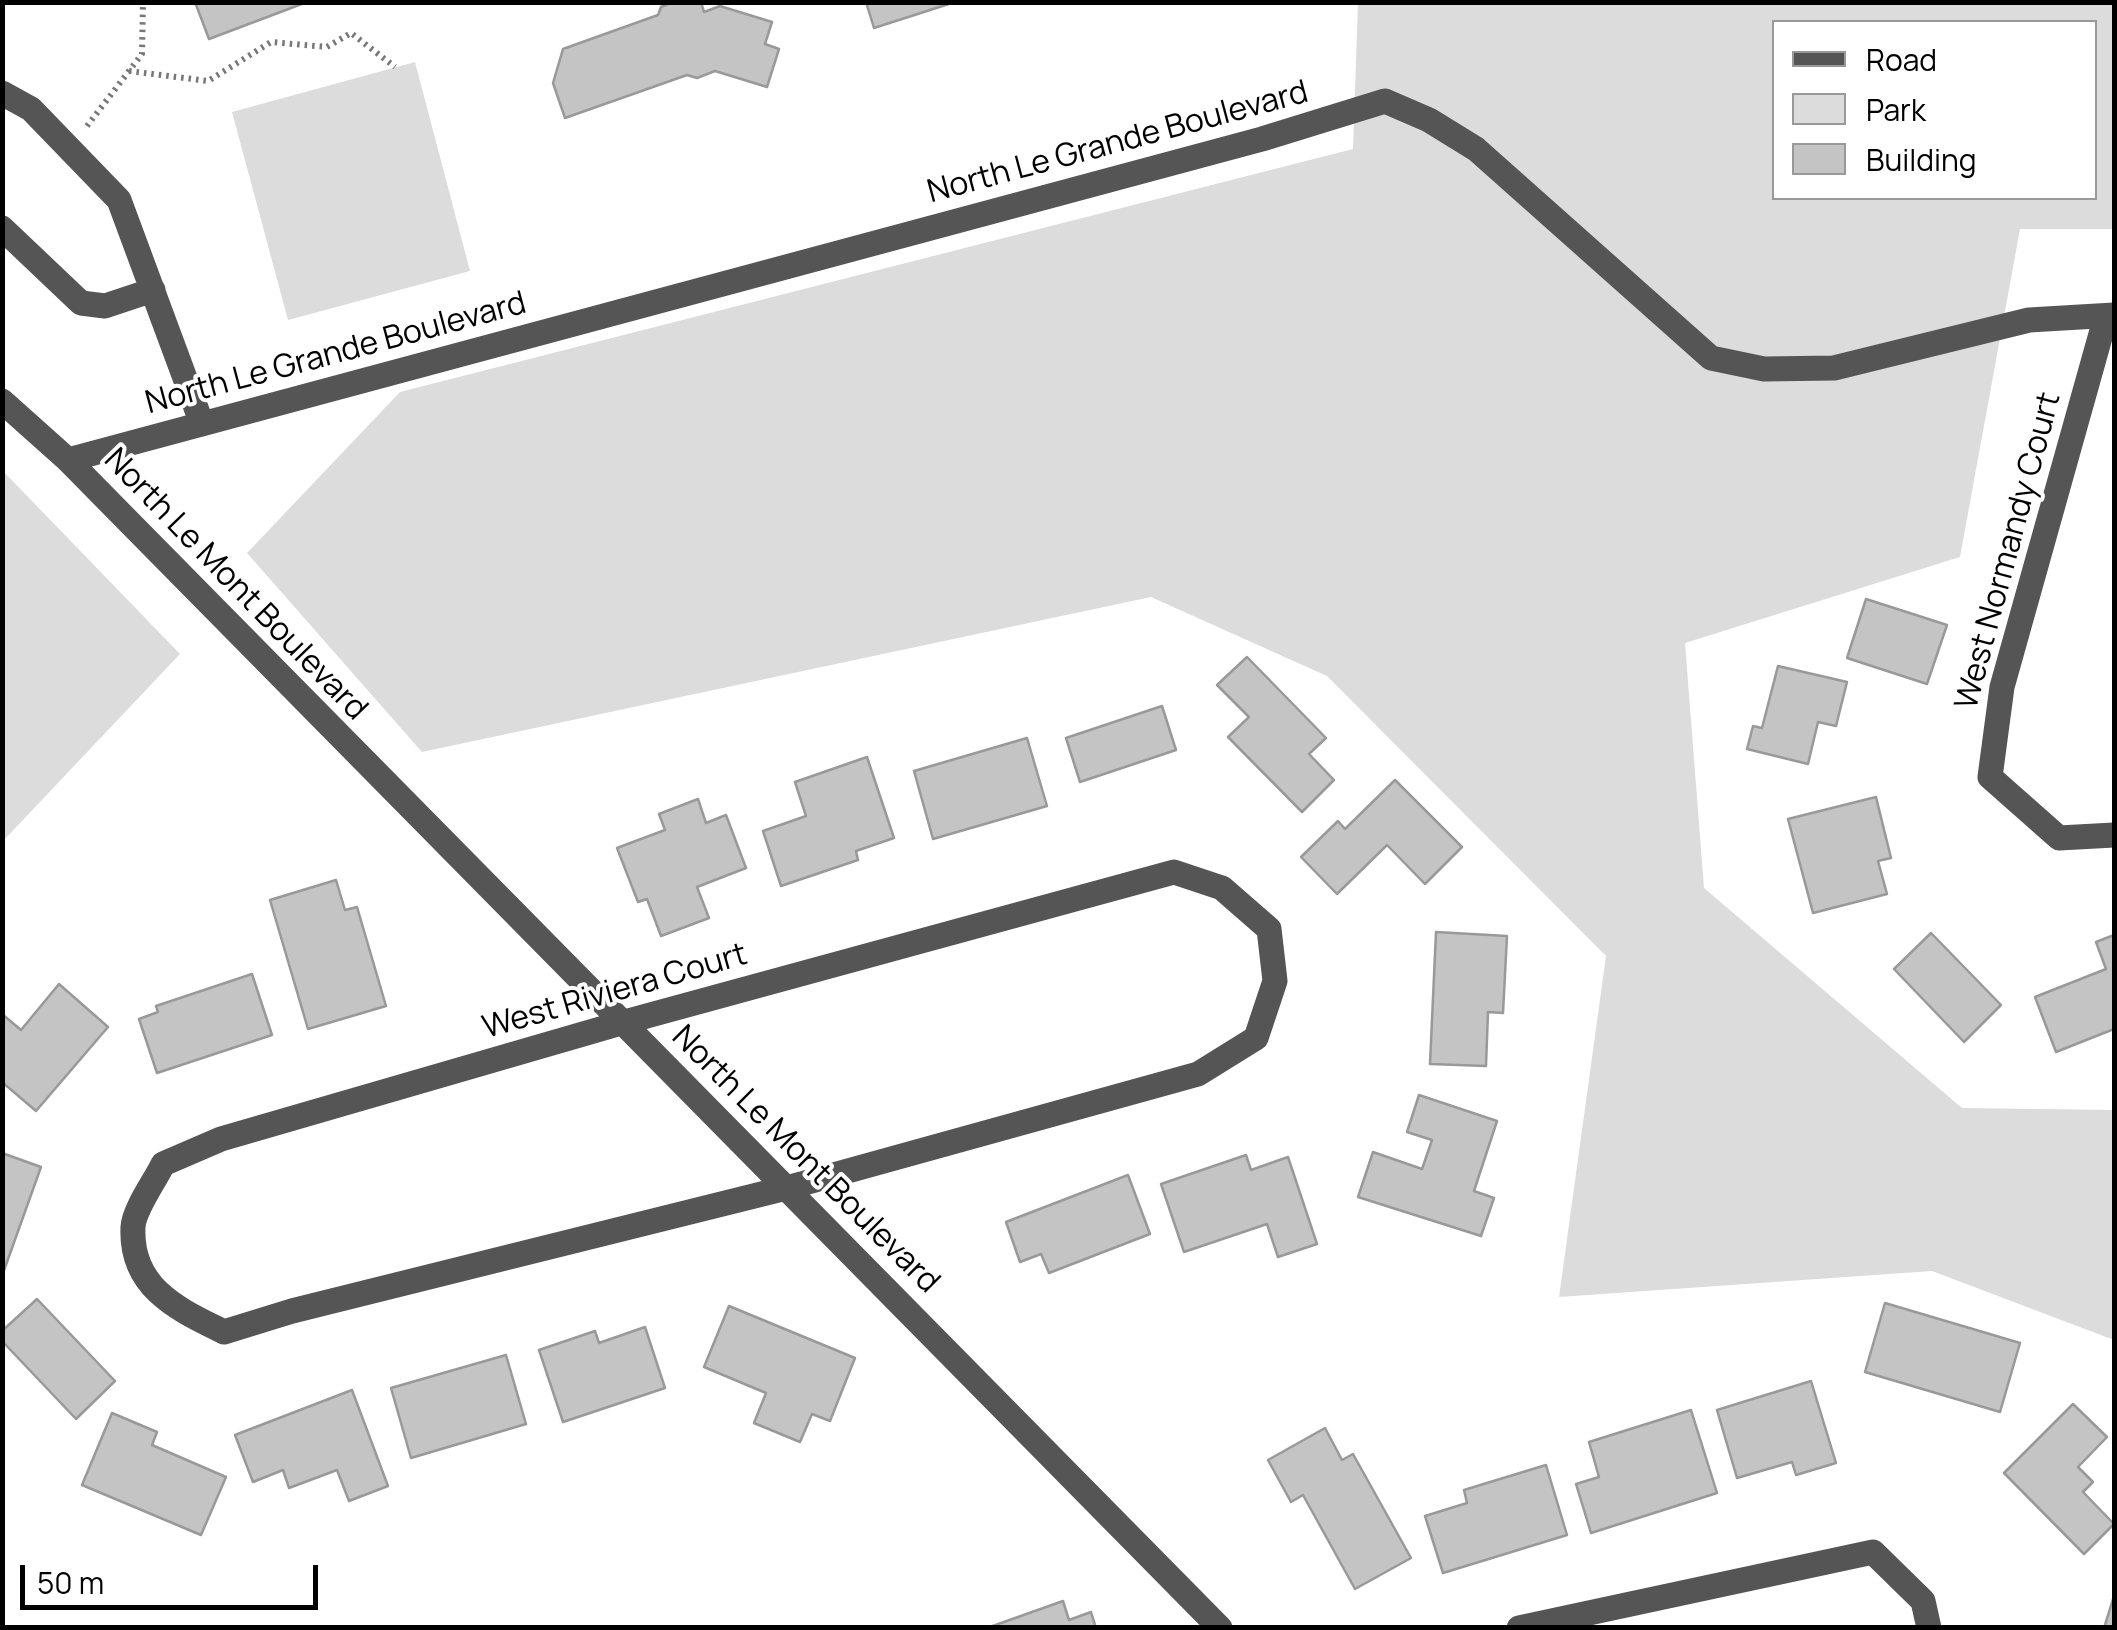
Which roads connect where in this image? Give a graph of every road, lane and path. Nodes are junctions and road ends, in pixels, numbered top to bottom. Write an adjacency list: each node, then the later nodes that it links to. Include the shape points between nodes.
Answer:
1 (144, 2): 3 (path, via 142,54)
2 (394, 68): 3 (path, via 351,33 327,47 272,42 208,81)
3 (128, 71): 5 (path)
4 (2, 93): 7 (street, via 30,109 119,200)
5 (80, 135)
6 (2, 228): 7 (street, via 81,303 105,306)
7 (152, 290): 10 (street)
8 (2110, 315): 10 (street, North Le Grande Boulevard, via 2029,320 1834,368 1764,369 1711,358 1476,149 1385,101); 12 (street, West Normandy Court, via 2002,686 1990,778 2059,838)
9 (2, 402): 11 (street, North Le Mont Boulevard)
10 (202, 424): 11 (street, North Le Grande Boulevard)
11 (68, 460): 13 (street, North Le Mont Boulevard)
12 (2114, 835)
13 (621, 1023): 14 (street, North Le Mont Boulevard); 14 (street, West Riviera Court, via 222,1139 163,1164 132,1226 142,1268 162,1301 224,1332); 14 (street, West Riviera Court, via 1174,872 1222,888 1269,929 1276,981 1256,1038 1198,1074)
14 (790, 1186): 15 (street, North Le Mont Boulevard)
15 (1220, 1628)
16 (1519, 1628): 17 (street, via 1873,1552 1924,1601)
17 (1928, 1628)

